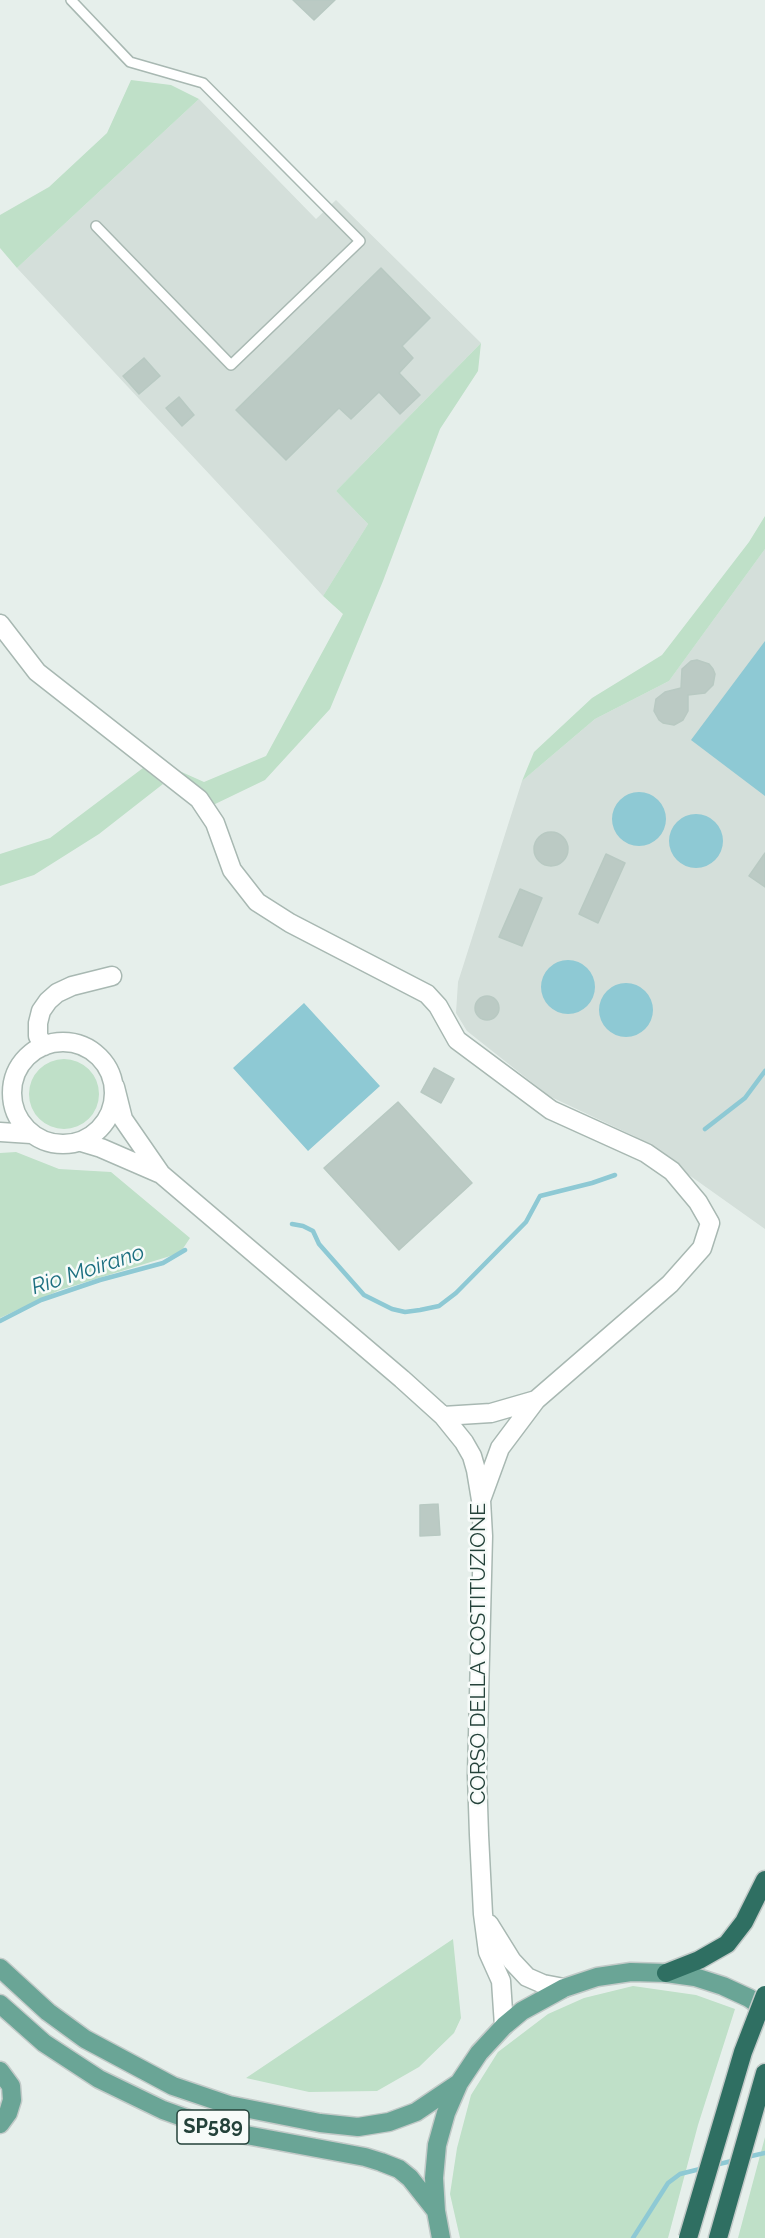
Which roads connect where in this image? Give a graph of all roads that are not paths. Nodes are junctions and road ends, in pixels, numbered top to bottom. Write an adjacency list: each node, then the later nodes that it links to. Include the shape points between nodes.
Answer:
1 (71, 0): 2 (lane, via 130,62 203,83 360,241 231,365)
2 (96, 226)
3 (0, 624): 13 (street, via 38,672 199,799 215,823 232,870 257,902 426,994 458,1040 551,1110 646,1153 672,1171 698,1202 710,1223 702,1248 670,1284)
4 (112, 976): 5 (street, via 72,986 48,1001 38,1023 38,1036)
5 (44, 1046): 6 (street, via 20,1065); 7 (street, via 75,1043 90,1049 106,1065)
6 (14, 1080): 8 (street); 10 (street, via 14,1110)
7 (115, 1087): 11 (street, via 108,1120); 12 (street, via 123,1119)
8 (0, 1093)
9 (0, 1132): 10 (street)
10 (32, 1134): 11 (street, via 47,1143)
11 (81, 1142): 12 (street)
12 (161, 1174): 14 (street, CORSO DELLA COSTITUZIONE)
13 (536, 1400): 14 (street, via 491,1413); 15 (street, via 500,1448)
14 (443, 1416): 15 (street, CORSO DELLA COSTITUZIONE, via 471,1456)
15 (481, 1500): 17 (street, CORSO DELLA COSTITUZIONE, via 477,1774)
16 (765, 1880): 19 (highway, via 744,1922 727,1944)
17 (483, 1914): 20 (street, via 512,1961 527,1977); 24 (street, CORSO DELLA COSTITUZIONE, via 488,1952 501,1981)
18 (0, 1968): 27 (main road, SP589, via 85,2039 173,2086 229,2105 358,2127 416,2112)
19 (666, 1972): 20 (main road, via 632,1972); 23 (main road, via 723,1986)
20 (564, 1988): 24 (main road)
21 (765, 1995): 31 (highway, bridge, via 743,2052)
22 (0, 2004): 29 (main road, SP589, via 44,2043 90,2073 163,2110 219,2130 381,2162 410,2178)
23 (765, 2009)
24 (504, 2026): 27 (main road)
25 (0, 2071): 28 (main road, via 11,2086 12,2100)
26 (765, 2073): 32 (highway)
27 (459, 2083): 29 (main road, via 437,2145)
28 (0, 2124)
29 (436, 2211): 30 (main road)
30 (441, 2238)
31 (688, 2238)
32 (718, 2238)

